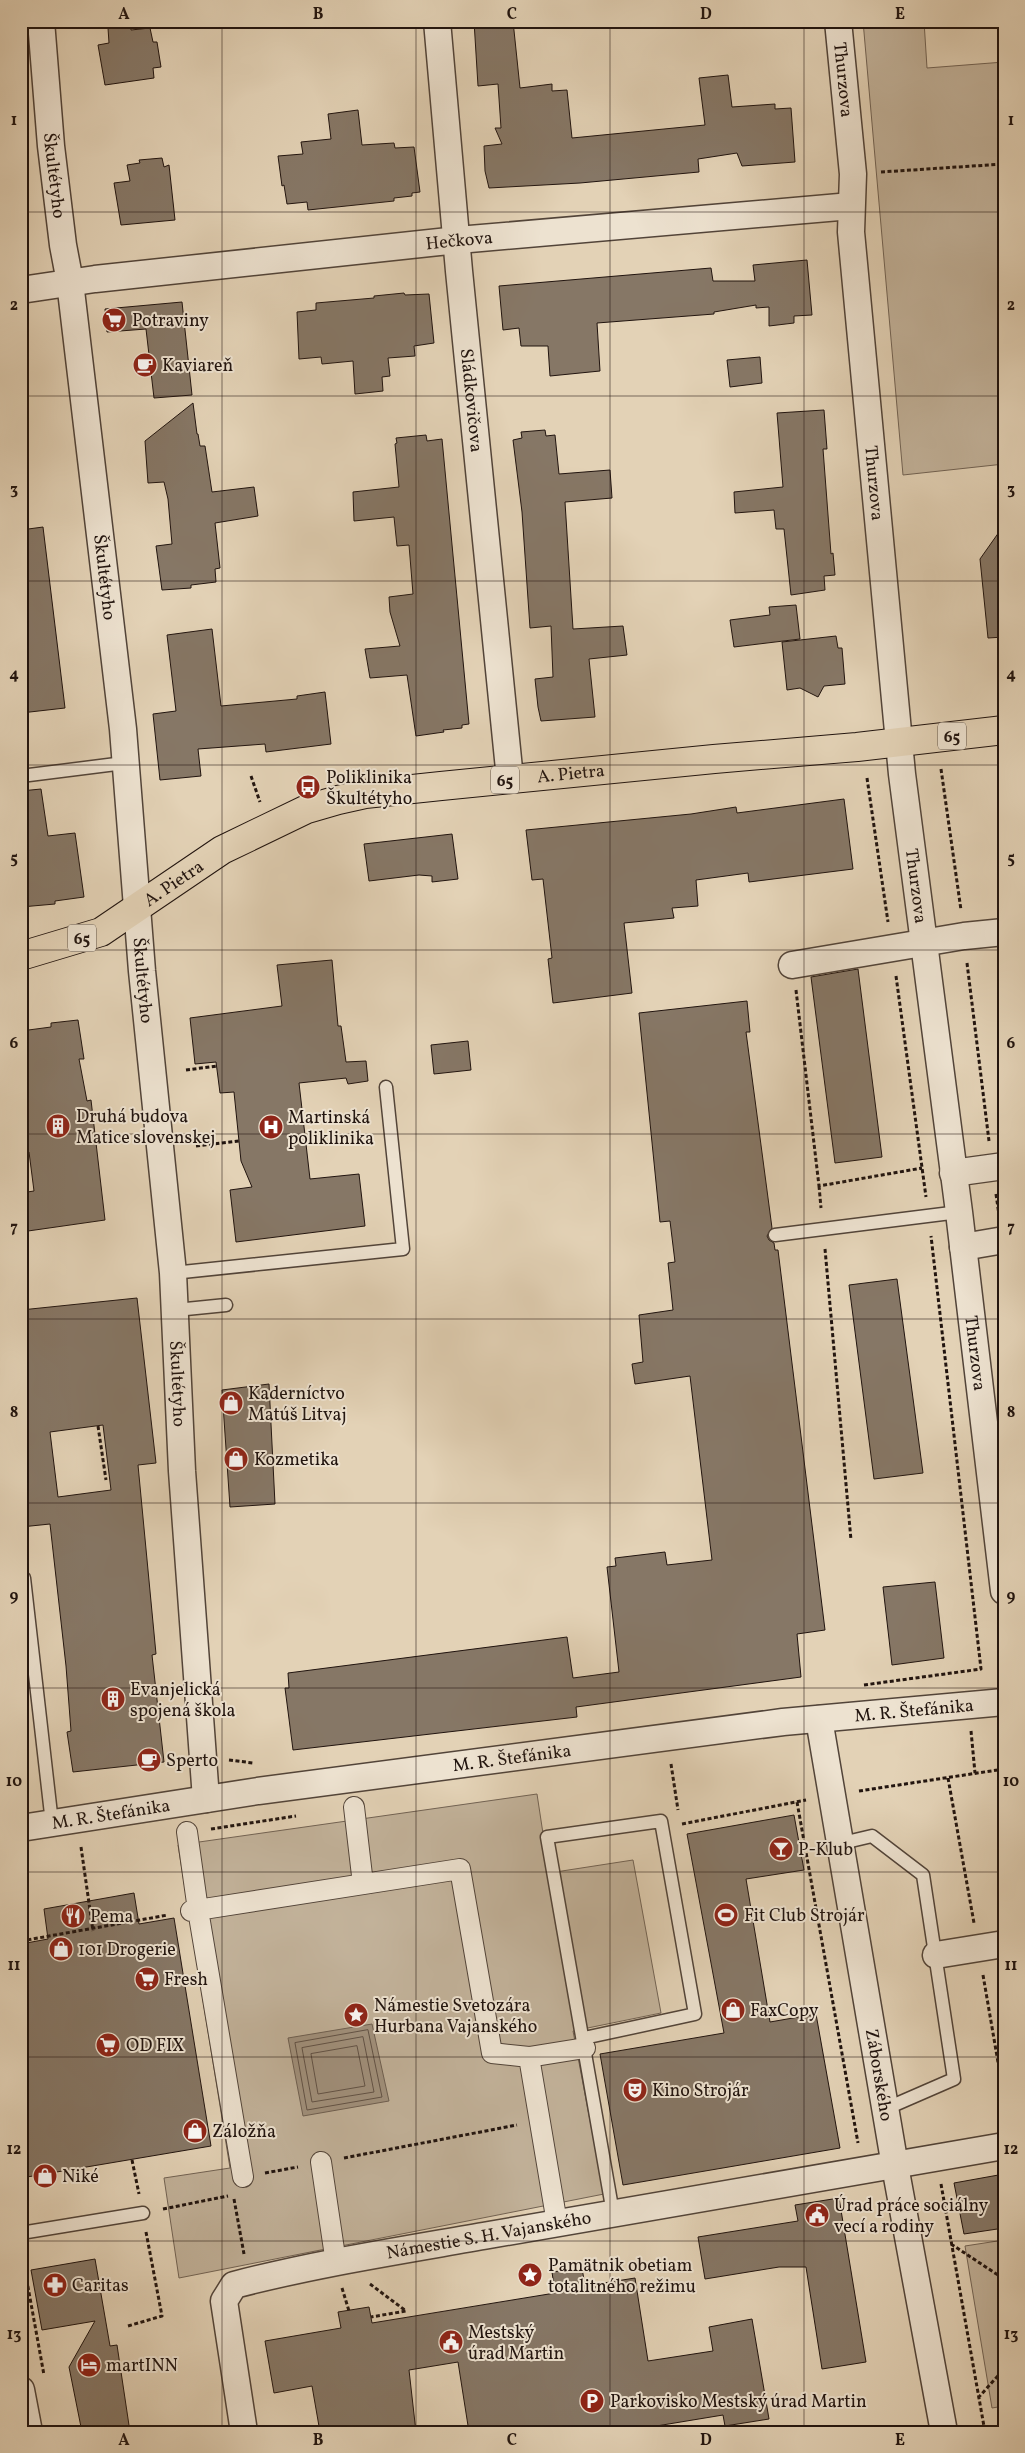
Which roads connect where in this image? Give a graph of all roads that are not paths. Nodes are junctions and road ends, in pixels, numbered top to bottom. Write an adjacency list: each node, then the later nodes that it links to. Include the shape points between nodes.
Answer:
1 (437, 21): 5 (street, Sládkovičova)
2 (838, 21): 4 (street, Thurzova, via 854,174)
3 (40, 29): 6 (street, Škultétyho, via 62,245)
4 (851, 206): 5 (street, Hečkova); 9 (street, Thurzova, via 850,232)
5 (458, 240): 6 (street, Hečkova); 12 (street, Sládkovičova)
6 (70, 282): 7 (street, Hečkova); 10 (street, Škultétyho)
7 (21, 290)
8 (1004, 730): 9 (main road, A. Pietra / 65)
9 (900, 742): 12 (main road, A. Pietra / 65); 15 (street, Thurzova)
10 (124, 763): 11 (lane); 13 (street, Škultétyho)
11 (21, 776)
12 (510, 779): 13 (main road, A. Pietra / 65, via 365,794 307,809 222,850)
13 (138, 908): 16 (main road, 65, via 102,932); 25 (street, Škultétyho)
14 (1004, 932): 15 (street, Thurzova)
15 (923, 944): 17 (street, Thurzova); 20 (street, Thurzova)
16 (21, 956)
17 (792, 965)
18 (386, 1087): 25 (lane, via 403,1249)
19 (998, 1167): 20 (street)
20 (953, 1173): 21 (street, Thurzova)
21 (959, 1212): 22 (lane); 24 (street, Thurzova)
22 (775, 1235)
23 (1003, 1240): 24 (street)
24 (963, 1247): 28 (street, Thurzova)
25 (173, 1273): 27 (street, Škultétyho)
26 (226, 1305): 27 (lane)
27 (176, 1310): 34 (street, Škultétyho, via 182,1471)
28 (998, 1489): 29 (street, Thurzova)
29 (1000, 1522): 31 (street, Thurzova)
30 (21, 1576): 36 (lane, via 24,1578)
31 (1004, 1592)
32 (1004, 1702): 33 (street, M. R. Štefánika)
33 (819, 1719): 34 (street, M. R. Štefánika); 39 (street, Záborského)
34 (206, 1799): 36 (street, M. R. Štefánika)
35 (354, 1807): 40 (street)
36 (52, 1823): 37 (street, M. R. Štefánika)
37 (21, 1828)
38 (187, 1832): 41 (street)
39 (838, 1844): 43 (lane, via 872,1836 923,1875); 46 (street, Záborského)
40 (363, 1884): 41 (street); 45 (street, via 460,1869 492,2053)
41 (194, 1910): 50 (street)
42 (1004, 1944): 43 (street)
43 (936, 1955): 46 (lane, via 954,2078)
44 (584, 2043): 44 (lane, via 695,2014 661,1821 547,1837); 45 (street); 52 (lane)
45 (529, 2056): 53 (street)
46 (885, 2109): 49 (street, Záborského)
47 (1004, 2146): 49 (street, Námestie S. H. Vajanského)
48 (321, 2162): 55 (street)
49 (882, 2168): 52 (street, Námestie S. H. Vajanského); 59 (street, Záborského)
50 (243, 2177)
51 (143, 2213): 54 (lane)
52 (613, 2213): 53 (street, Námestie S. H. Vajanského)
53 (557, 2223): 55 (street, Námestie S. H. Vajanského)
54 (21, 2234)
55 (336, 2263): 58 (street, Námestie S. H. Vajanského, via 234,2285 224,2300)
56 (33, 2386): 57 (street)
57 (29, 2432)
58 (244, 2432)
59 (944, 2432)

